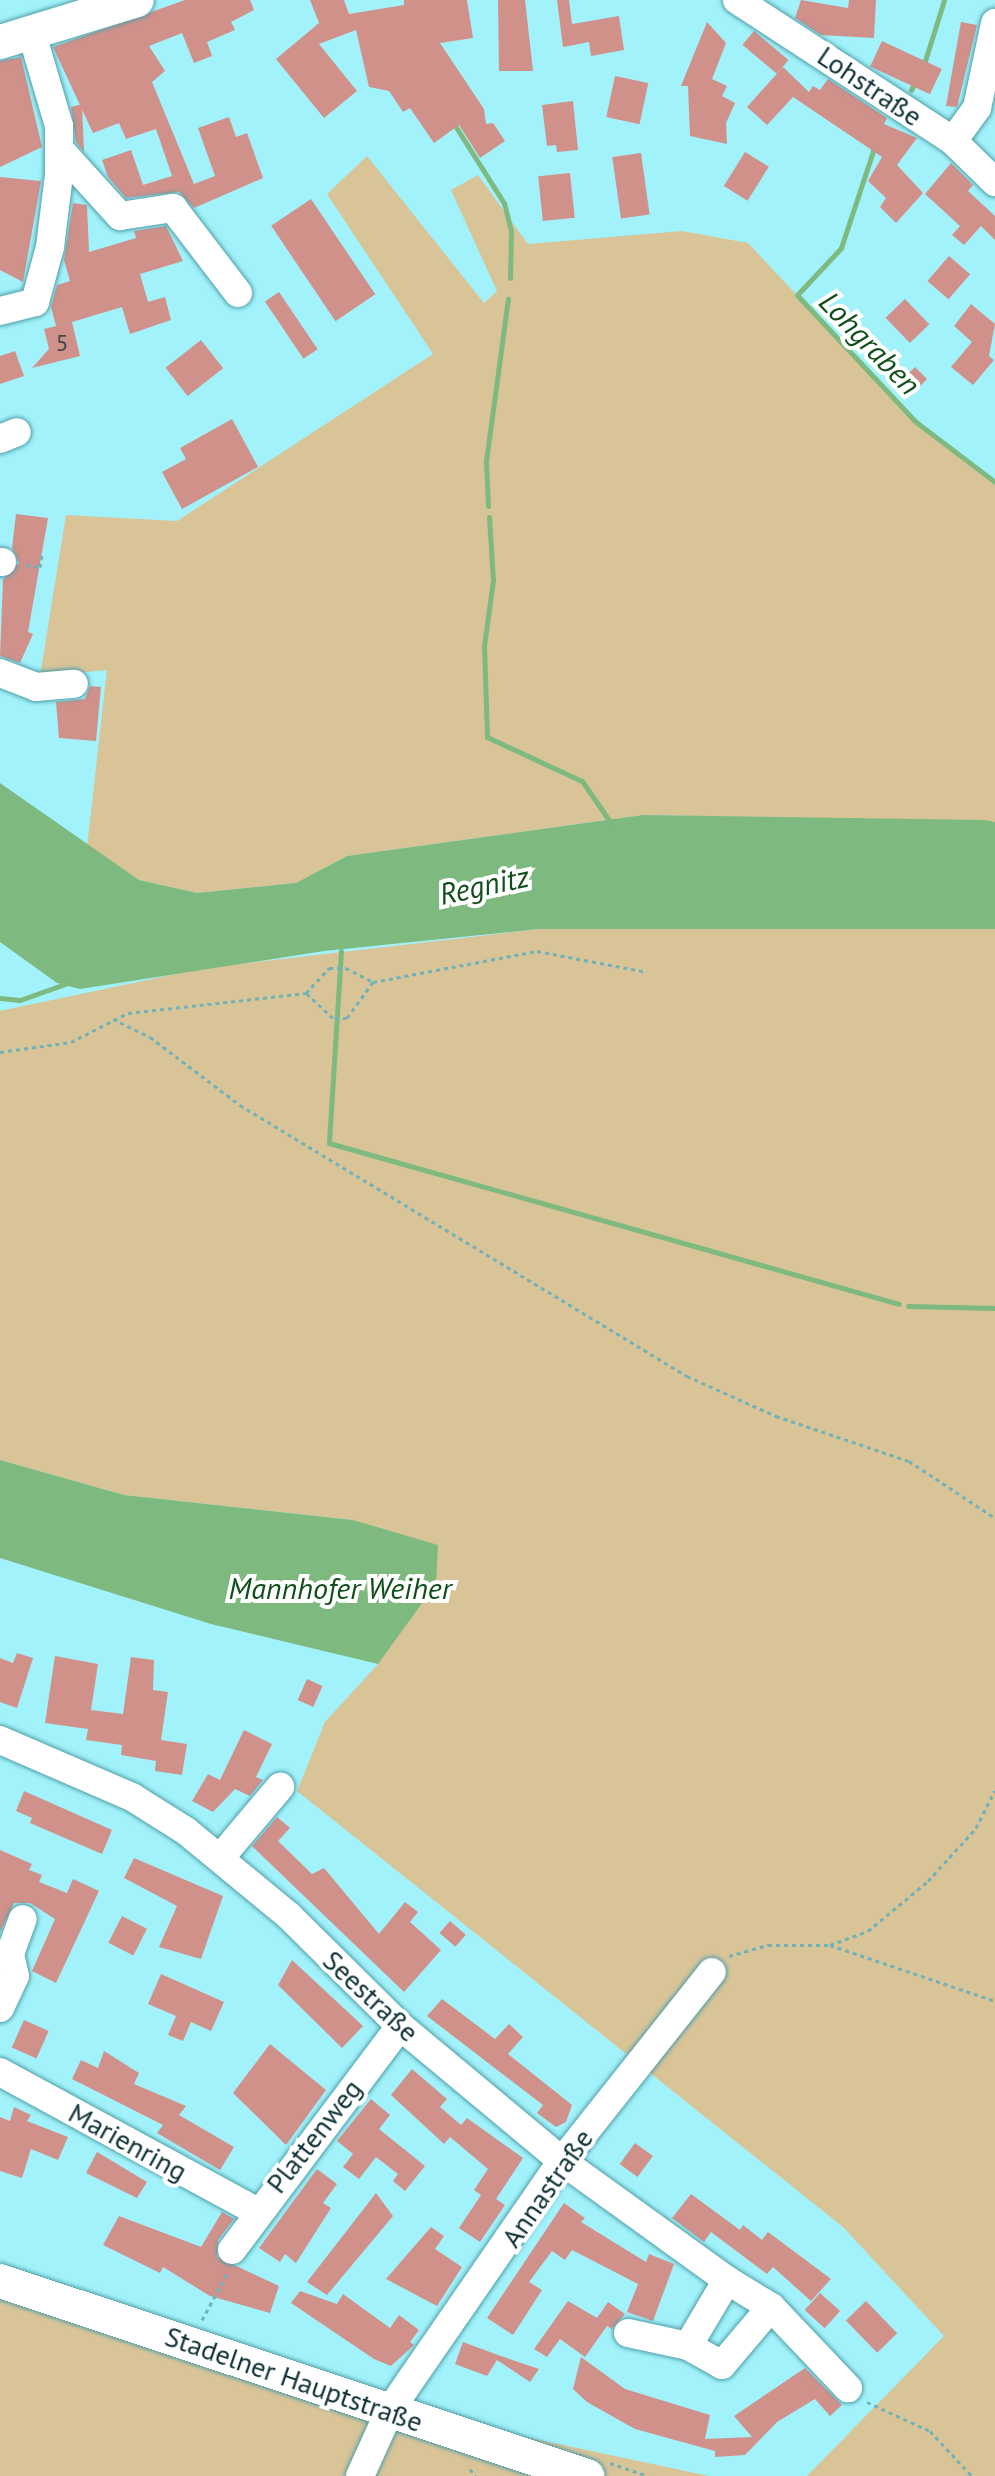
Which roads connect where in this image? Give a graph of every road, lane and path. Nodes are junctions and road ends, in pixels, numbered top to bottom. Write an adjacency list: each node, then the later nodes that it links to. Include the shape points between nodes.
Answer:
1 (737, 0): 6 (street, Lohstraße)
2 (131, 1): 4 (main road)
3 (995, 23): 5 (street)
4 (16, 36): 7 (street)
5 (986, 112): 6 (street)
6 (953, 141): 8 (street, Lohstraße)
7 (61, 151): 9 (street, via 120,216 173,208); 10 (street, via 50,247 35,302)
8 (995, 182)
9 (238, 293)
10 (0, 311)
11 (42, 555): 12 (path)
12 (40, 567)
13 (0, 673): 14 (street, via 36,687)
14 (74, 684)
15 (647, 972): 16 (path, via 537,951)
16 (373, 982): 17 (path, via 346,968 329,968); 17 (path, via 347,1018 333,1018)
17 (306, 993): 18 (path)
18 (113, 1019): 19 (path, via 71,1042); 20 (path, via 150,1037 240,1105 674,1369 776,1416 916,1464)
19 (0, 1052)
20 (995, 1518)
21 (0, 1740): 24 (street, Seestraße, via 132,1797)
22 (280, 1787): 24 (street)
23 (995, 1790): 26 (path, via 976,1828 928,1881 868,1931)
24 (221, 1857): 30 (street, Seestraße)
25 (23, 1919): 29 (street, via 10,1954 15,1976)
26 (830, 1945): 27 (path, via 736,1950); 28 (path)
27 (712, 1972): 32 (street, Annastraße)
28 (995, 2001)
29 (0, 2008)
30 (400, 2026): 32 (street, Seestraße); 33 (street, Plattenweg)
31 (0, 2072): 33 (street, Marienring)
32 (562, 2161): 35 (street, Seestraße); 42 (street, Annastraße)
33 (256, 2211): 34 (street, Plattenweg)
34 (232, 2250): 38 (path, via 236,2258)
35 (727, 2280): 37 (street, Seestraße); 40 (street)
36 (0, 2281): 42 (main road, Stadelner Hauptstraße)
37 (771, 2307): 40 (street, via 722,2365); 41 (street, Seestraße)
38 (198, 2327)
39 (628, 2333): 40 (street)
40 (688, 2346)
41 (848, 2388): 47 (path, via 877,2410 930,2431)
42 (390, 2410): 44 (street, Annastraße); 46 (main road, Stadelner Hauptstraße)
43 (470, 2469): 45 (path)
44 (360, 2476)
45 (475, 2476)
46 (587, 2476)
47 (972, 2476)

